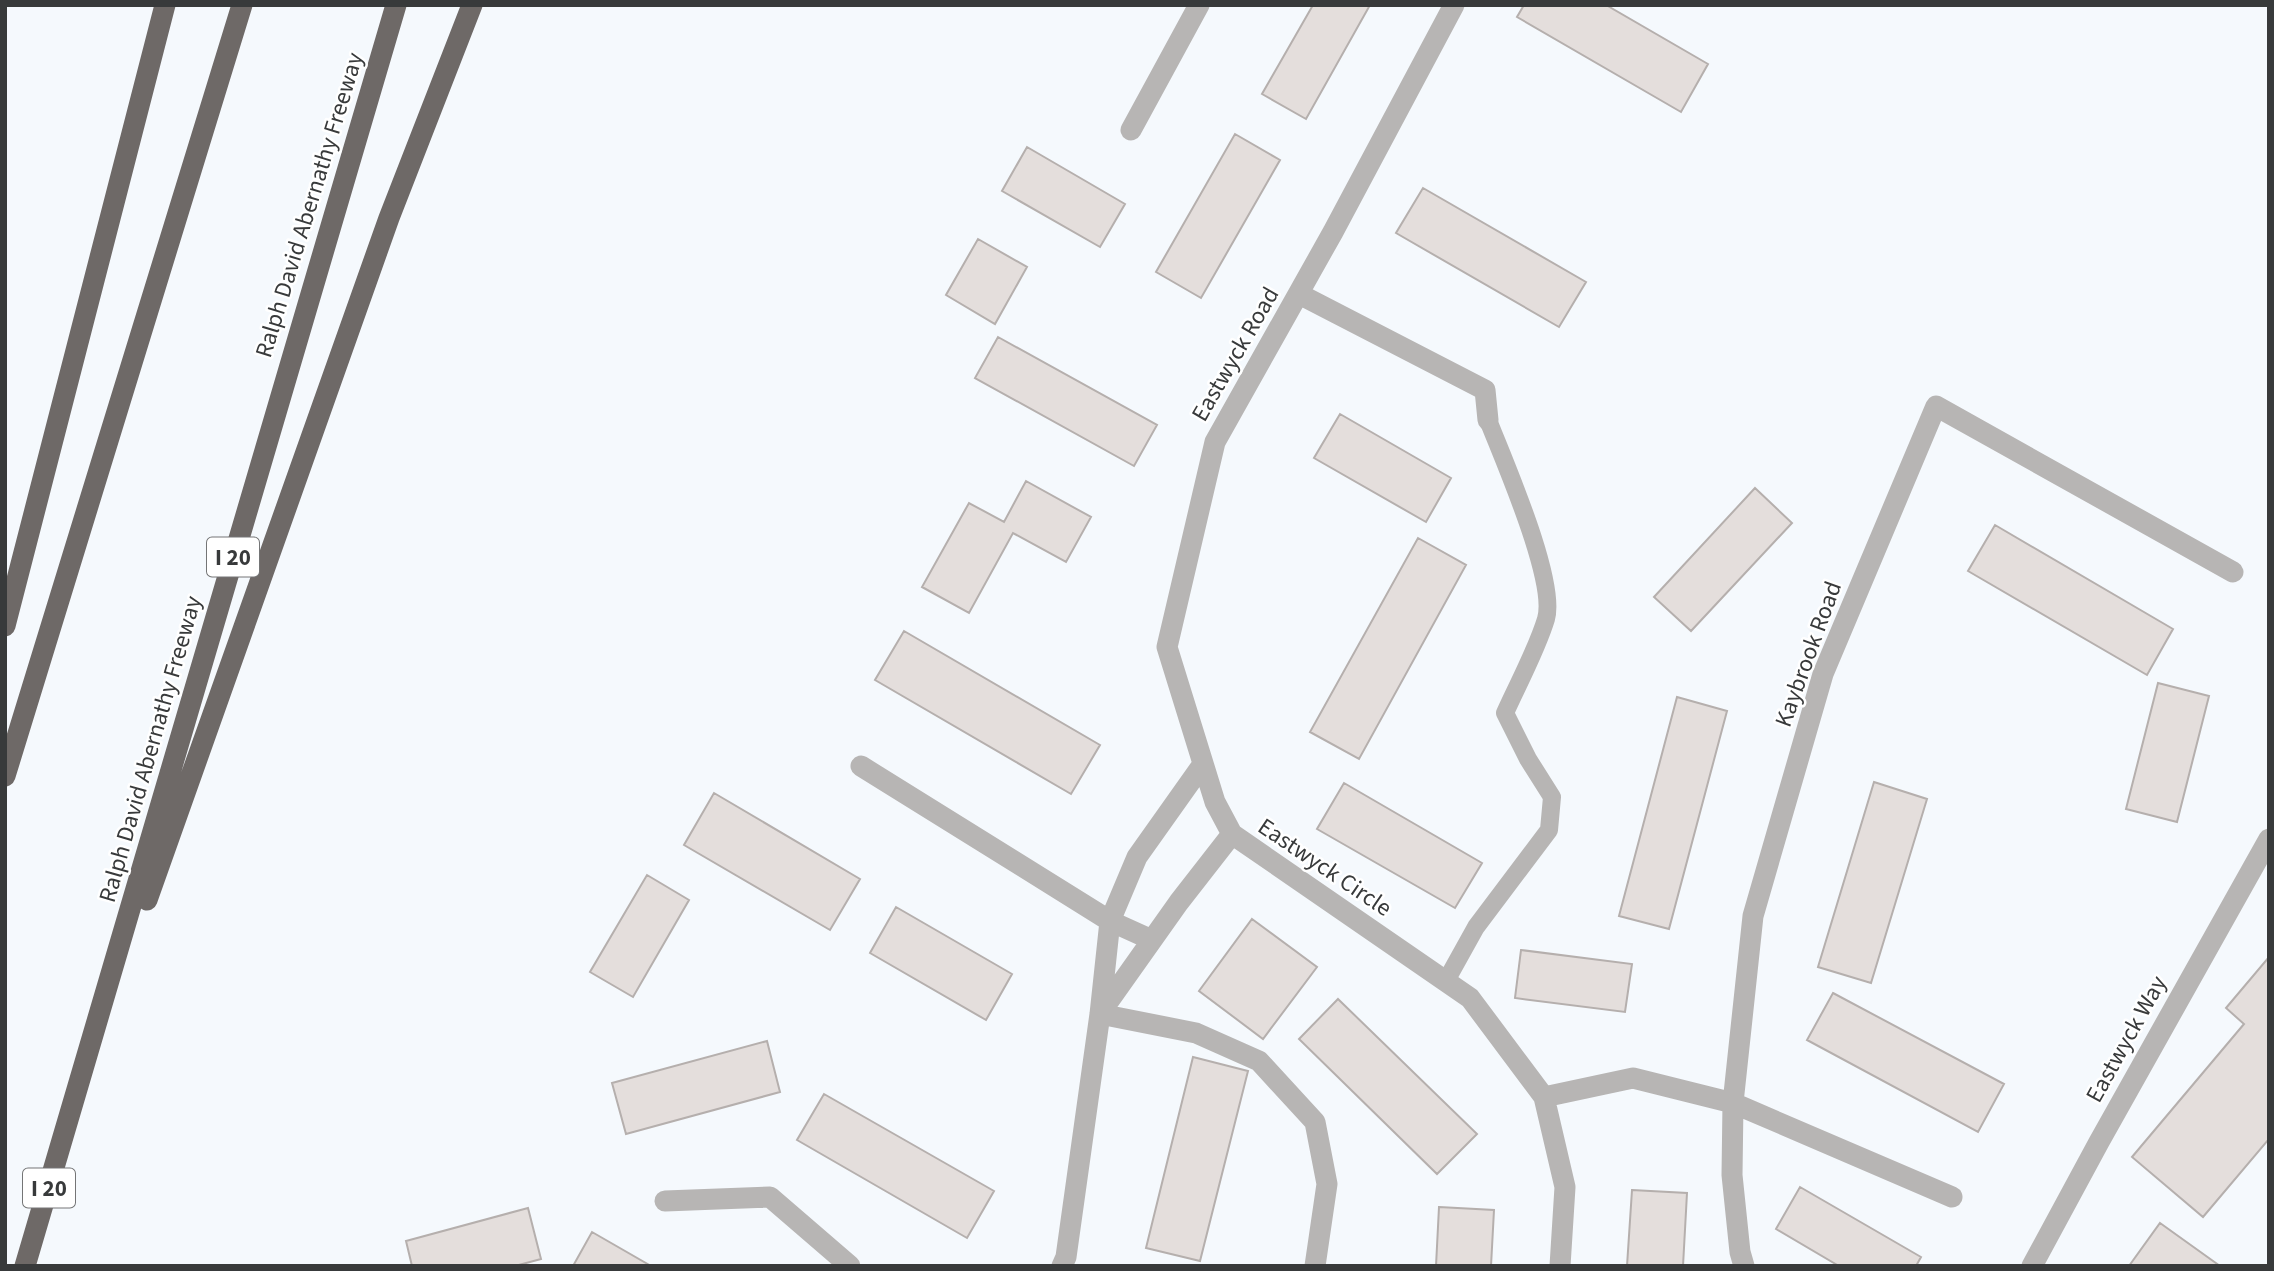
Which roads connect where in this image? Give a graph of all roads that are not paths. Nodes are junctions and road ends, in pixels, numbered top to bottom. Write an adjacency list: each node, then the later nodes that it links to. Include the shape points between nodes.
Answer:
1 (165, 5): 11 (highway)
2 (242, 5): 14 (highway)
3 (396, 5): 23 (highway, Ralph David Abernathy Freeway / I 20)
4 (472, 5): 23 (highway, via 380,244)
5 (1199, 5): 7 (street)
6 (1454, 5): 8 (street, Eastwyck Road)
7 (1131, 130)
8 (1299, 294): 9 (street, via 1485,390); 12 (street, Eastwyck Road, via 1214,442 1167,647)
9 (1489, 420): 19 (lane, via 1545,577 1546,617 1506,713 1552,797 1549,830 1476,927)
10 (2233, 572): 22 (street, Kaybrook Road, via 1936,406 1823,674 1753,916)
11 (5, 626)
12 (1203, 764): 15 (street, Eastwyck Road); 17 (street, via 1137,857)
13 (861, 766): 17 (street)
14 (5, 776)
15 (1232, 834): 18 (street, Eastwyck Circle); 19 (street, Eastwyck Circle)
16 (2269, 839): 32 (street, Eastwyck Way)
17 (1110, 920): 18 (street); 20 (street)
18 (1152, 940): 20 (street, Eastwyck Circle)
19 (1446, 981): 21 (street, Eastwyck Circle, via 1470,998)
20 (1100, 1014): 28 (street, Eastwyck Circle); 29 (street, via 1196,1033 1259,1061 1315,1122 1327,1184)
21 (1544, 1097): 22 (street, via 1633,1079); 30 (street, Eastwyck Circle, via 1565,1187)
22 (1733, 1103): 24 (street); 31 (street, Kaybrook Road, via 1732,1175)
23 (72, 1110): 26 (highway, Ralph David Abernathy Freeway / I 20)
24 (1952, 1198)
25 (665, 1201): 27 (street, via 770,1197)
26 (25, 1266)
27 (850, 1266)
28 (1062, 1266)
29 (1315, 1266)
30 (1560, 1266)
31 (1744, 1266)
32 (2032, 1266)

